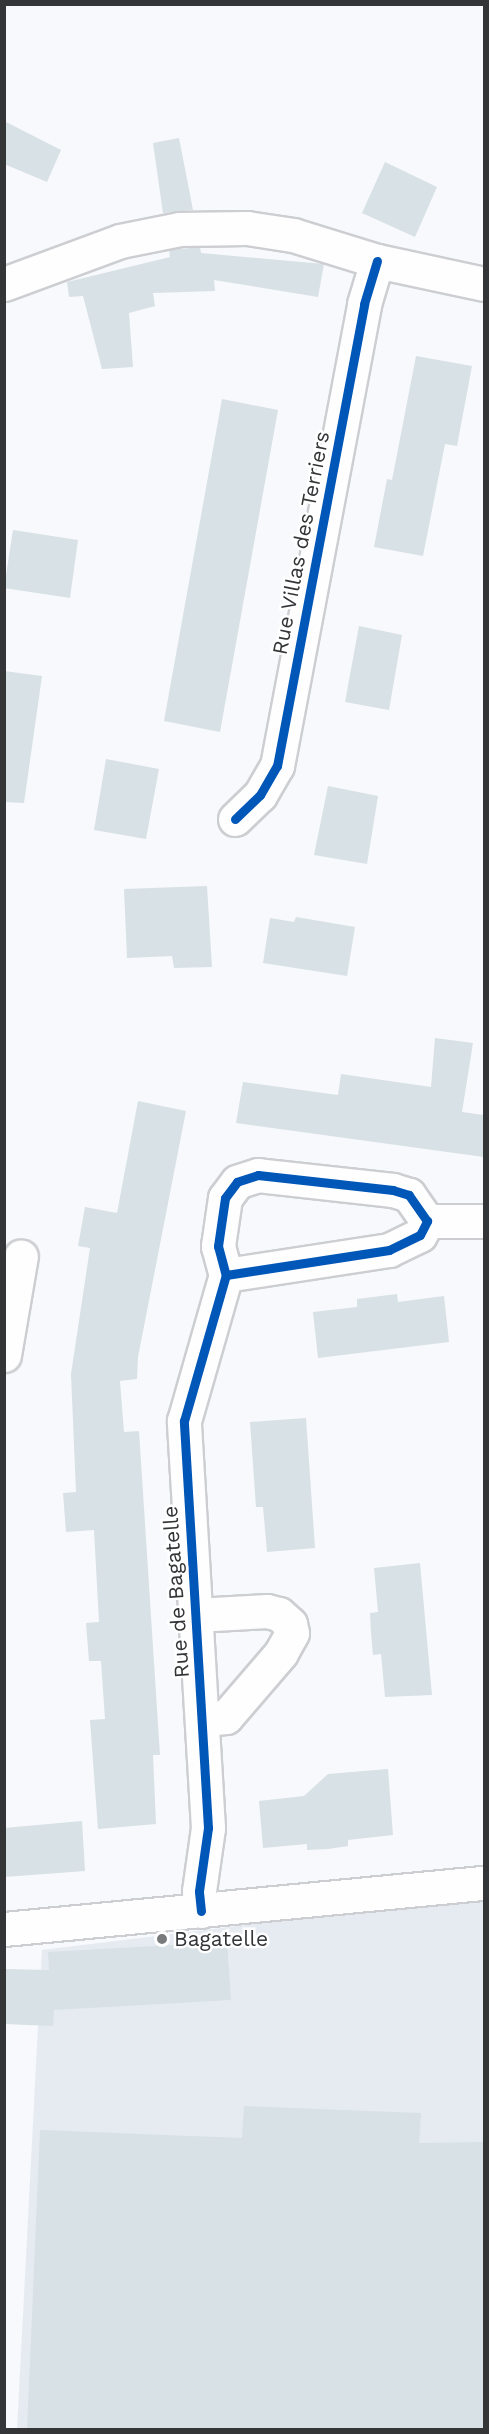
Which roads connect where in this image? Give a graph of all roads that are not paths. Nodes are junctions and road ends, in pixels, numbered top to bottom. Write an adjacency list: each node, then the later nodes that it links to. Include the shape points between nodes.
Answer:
1 (377, 261): 2 (street, via 293,235 247,228 180,229 120,241); 3 (street); 4 (street, Rue Villas des Terriers, via 364,304 277,766 260,795)
2 (4, 284)
3 (484, 284)
4 (235, 819)
5 (428, 1221): 6 (street); 8 (street, via 420,1235 389,1250); 8 (street, via 409,1195 393,1190 258,1175 237,1182 225,1198 218,1246)
6 (484, 1221)
7 (21, 1256): 9 (street)
8 (226, 1275): 10 (street, Rue de Bagatelle, via 184,1421)
9 (4, 1356)
10 (196, 1615): 11 (street, Rue de Bagatelle); 11 (street, Rue de Bagatelle, via 267,1611 279,1614 290,1624 292,1633 281,1653 226,1717)
11 (203, 1719): 13 (street, Rue de Bagatelle, via 208,1828 199,1891)
12 (484, 1883): 13 (street)
13 (201, 1911): 14 (street)
14 (4, 1929)

